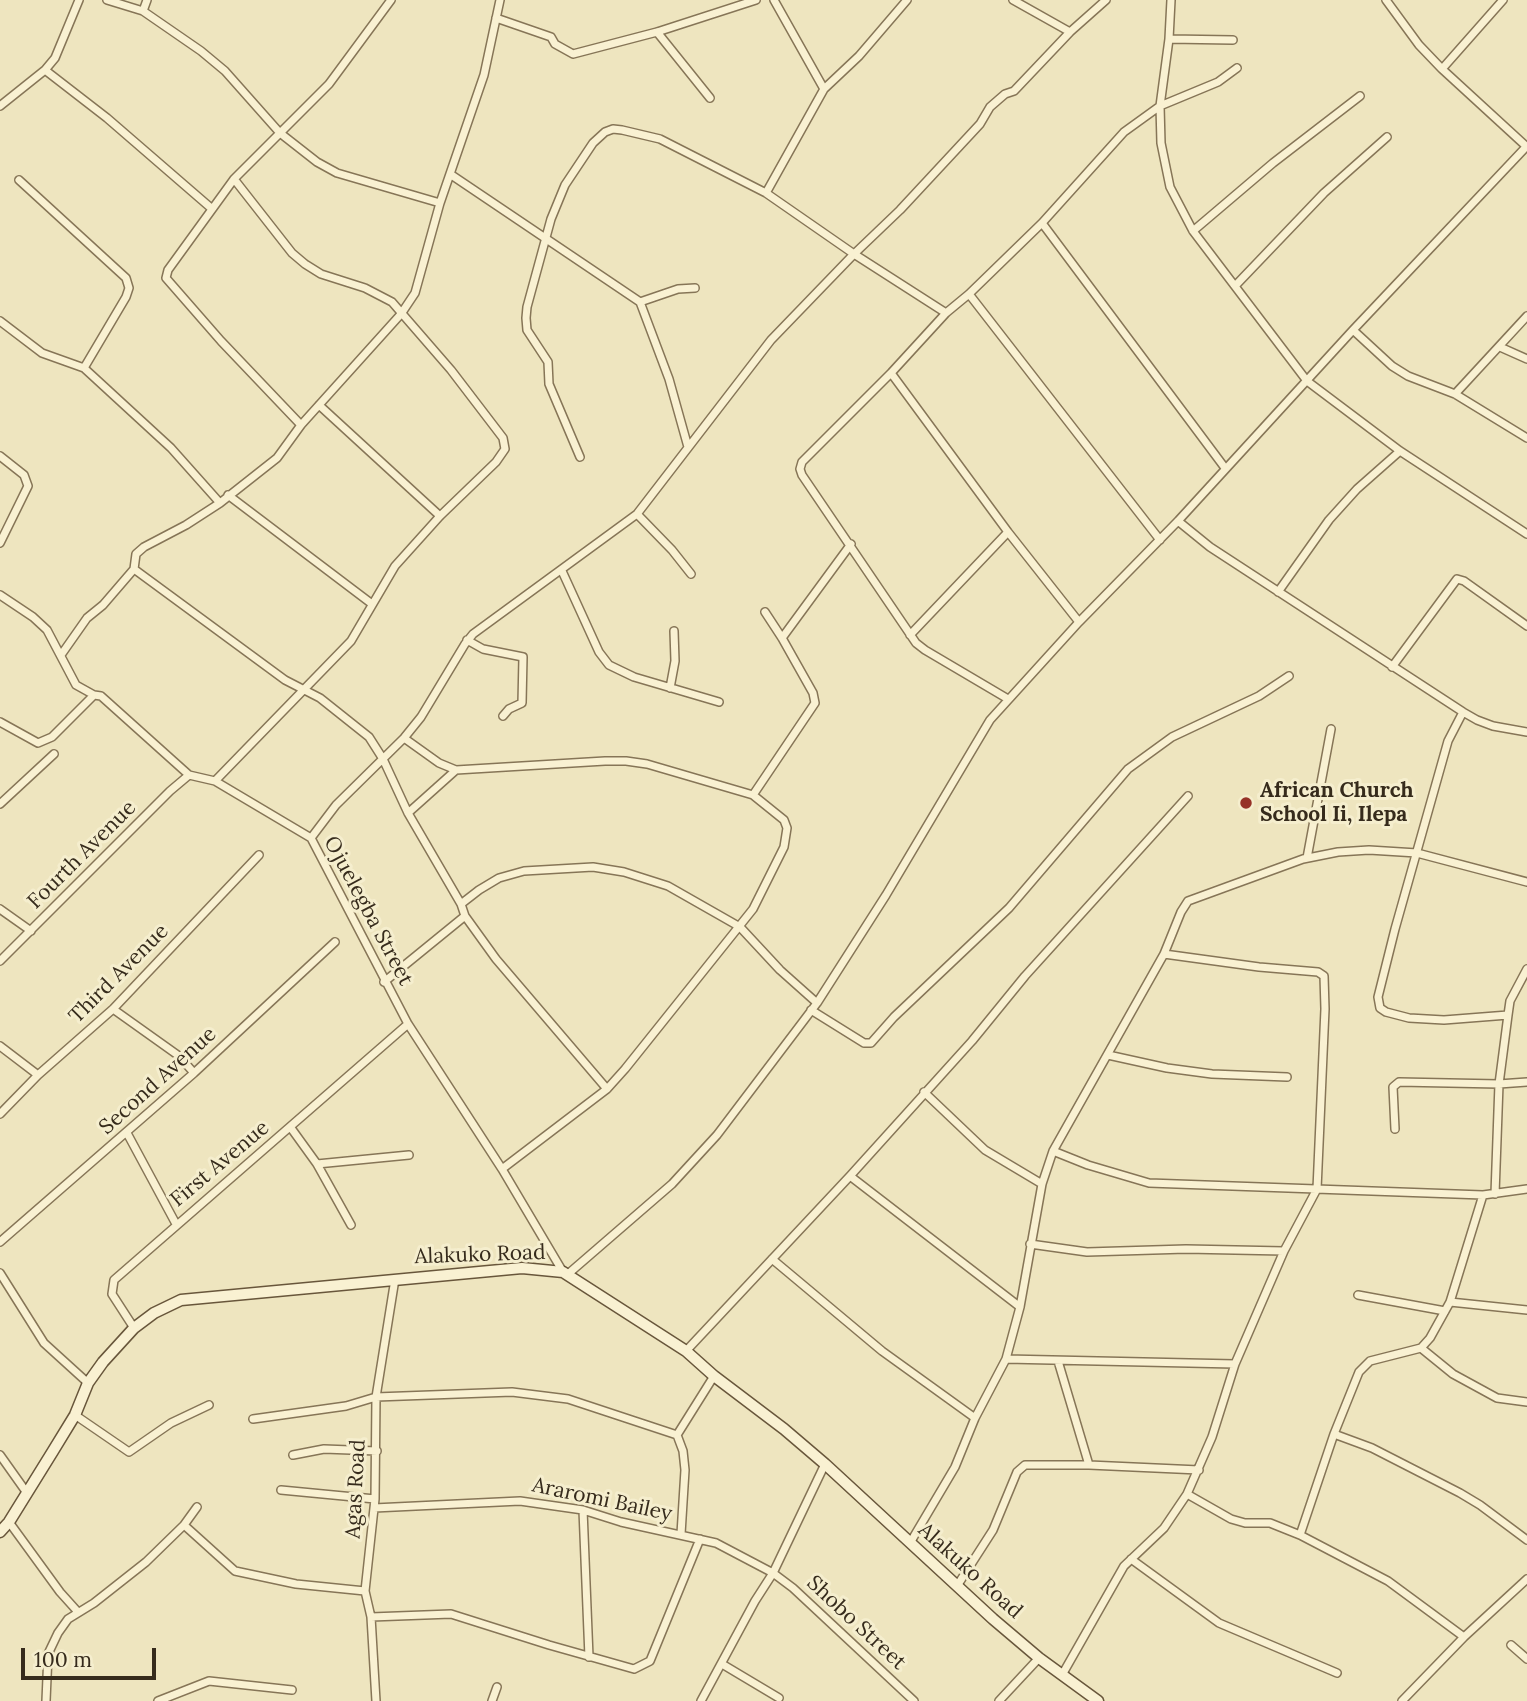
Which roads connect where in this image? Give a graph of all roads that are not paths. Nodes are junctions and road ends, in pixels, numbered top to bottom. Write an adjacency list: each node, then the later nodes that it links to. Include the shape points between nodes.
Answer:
1 (79, 0): 22 (street, via 55,58)
2 (107, 0): 14 (street)
3 (147, 0): 14 (street)
4 (391, 0): 28 (street, via 328,84)
5 (500, 0): 15 (street)
6 (756, 0): 16 (street)
7 (774, 0): 23 (street)
8 (907, 0): 23 (street)
9 (1013, 0): 17 (street)
10 (1106, 0): 17 (street)
11 (1171, 0): 18 (street)
12 (1386, 0): 21 (street)
13 (1503, 0): 21 (street)
14 (143, 11): 28 (street, via 225,71)
15 (496, 18): 16 (street, via 551,37 573,54); 31 (street, via 484,75)
16 (657, 32): 25 (street)
17 (1070, 32): 40 (street, via 1014,91 990,107 929,179)
18 (1169, 39): 19 (street); 27 (street)
19 (1233, 40)
20 (1237, 68): 27 (street, via 1218,82)
21 (1442, 69): 30 (street)
22 (45, 70): 26 (street); 36 (street)
23 (824, 89): 34 (street)
24 (1360, 96): 38 (street)
25 (710, 97)
26 (0, 106)
27 (1160, 106): 37 (street, via 1124,132); 38 (street, via 1161,143 1170,187)
28 (281, 133): 32 (street); 35 (street, via 337,173)
29 (1388, 137): 41 (street, via 1324,193)
30 (1527, 147): 49 (street)
31 (450, 174): 35 (street); 39 (street)
32 (234, 179): 36 (street); 46 (street, via 305,264 392,302)
33 (19, 180): 52 (street, via 126,278 130,288)
34 (766, 192): 39 (street, via 660,139 613,129 593,144 565,185); 40 (street)
35 (440, 203): 46 (street, via 415,293)
36 (211, 208): 57 (street, via 166,278)
37 (1042, 222): 43 (street); 63 (street)
38 (1193, 232): 41 (street)
39 (546, 239): 44 (street); 62 (street, via 527,307 527,330 548,362 549,384)
40 (853, 254): 45 (street); 59 (street, via 771,340)
41 (1235, 286): 54 (street)
42 (695, 288): 44 (street)
43 (969, 294): 45 (street); 71 (street)
44 (640, 302): 59 (street)
45 (946, 313): 53 (street)
46 (401, 314): 56 (street); 67 (street, via 506,443 496,462)
47 (1527, 316): 50 (street)
48 (0, 321): 52 (street, via 42,353)
49 (1353, 330): 54 (street); 55 (street, via 1392,366)
50 (1500, 347): 51 (street); 55 (street)
51 (1527, 359)
52 (84, 368): 65 (street, via 171,448)
53 (891, 373): 69 (street); 73 (street, via 800,469)
54 (1307, 381): 60 (street); 63 (street)
55 (1455, 394): 58 (street)
56 (319, 405): 57 (street); 67 (street)
57 (301, 425): 64 (street, via 277,458)
58 (1527, 438)
59 (688, 447): 66 (street)
60 (1401, 451): 70 (street); 77 (street, via 1337,511)
61 (0, 456): 72 (street, via 24,475 28,486)
62 (580, 457)
63 (1225, 468): 68 (street)
64 (228, 495): 65 (street); 79 (street)
65 (220, 503): 74 (street, via 144,547 136,554)
66 (638, 514): 75 (street); 76 (street)
67 (440, 516): 79 (street, via 395,566)
68 (1178, 521): 71 (street); 77 (street)
69 (1007, 532): 81 (street); 84 (street)
70 (1527, 534)
71 (1160, 540): 81 (street)
72 (0, 543)
73 (851, 544): 84 (street); 85 (street)
74 (134, 569): 87 (street, via 87,618); 91 (street)
75 (562, 571): 86 (street); 90 (street, via 609,665)
76 (691, 575)
77 (1279, 592): 88 (street)
78 (0, 595): 87 (street, Ojuelegba Street, via 47,630)
79 (372, 604): 91 (street, via 351,641)
80 (765, 612): 85 (street)
81 (1079, 622): 93 (street)
82 (1527, 626): 88 (street, via 1457,579)
83 (674, 631): 90 (street)
84 (910, 635): 93 (street, via 925,650)
85 (782, 638): 106 (street, via 815,703)
86 (467, 640): 96 (street, via 483,649 523,657 522,703); 100 (street)
87 (61, 654): 92 (street, Ojuelegba Street, via 76,685)
88 (1392, 667): 95 (street)
89 (1289, 676): 127 (street, via 1259,696 1172,737 1128,769 1009,908 871,1043)
90 (670, 688): 94 (street)
91 (303, 690): 102 (street, via 369,737); 105 (street)
92 (94, 695): 97 (street, via 52,737 38,743); 104 (street, Ojuelegba Street, via 101,696)
93 (1009, 699): 125 (street, via 990,720)
94 (719, 702)
95 (1463, 712): 99 (street, via 1493,726); 111 (street, via 1448,741)
96 (503, 716)
97 (0, 722)
98 (1331, 729): 113 (street)
99 (1527, 732)
100 (404, 738): 102 (street); 103 (street, via 439,763)
101 (54, 754): 108 (street)
102 (383, 760): 109 (street); 110 (street, via 336,805)
103 (456, 769): 106 (street, via 626,761); 109 (street)
104 (189, 775): 105 (street, Ojuelegba Street); 119 (street, Fourth Avenue)
105 (215, 782): 110 (street, Ojuelegba Street)
106 (752, 795): 118 (street, via 788,828)
107 (1188, 796): 138 (street)
108 (0, 804)
109 (408, 813): 115 (street)
110 (311, 838): 124 (street, Ojuelegba Street)
111 (1417, 853): 113 (street, via 1369,850); 114 (street); 128 (street, via 1380,986 1380,1008 1409,1018 1444,1020)
112 (259, 855): 126 (street, Third Avenue)
113 (1307, 858): 121 (street, via 1188,901)
114 (1527, 882)
115 (461, 904): 117 (street); 118 (street, via 499,878 524,871 593,867 668,886)
116 (0, 909): 119 (street)
117 (465, 916): 124 (street); 137 (street)
118 (740, 927): 125 (street); 137 (street)
119 (31, 931): 122 (street, Fourth Avenue)
120 (335, 942): 132 (street, Second Avenue)
121 (1164, 954): 131 (street); 149 (street, via 1324,976)
122 (0, 961)
123 (1527, 969): 128 (street)
124 (384, 982): 129 (street, Ojuelegba Street)
125 (817, 1003): 127 (street)
126 (113, 1009): 132 (street, via 179,1056); 133 (street, Third Avenue)
127 (811, 1010): 160 (street, via 682,1174)
128 (1508, 1015): 136 (street)
129 (408, 1024): 140 (street, First Avenue); 146 (street, Ojuelegba Street)
130 (0, 1046): 133 (street)
131 (1108, 1055): 134 (street, via 1212,1074); 143 (street)
132 (194, 1073): 142 (street, Second Avenue)
133 (38, 1075): 139 (street, Third Avenue)
134 (1287, 1077)
135 (1527, 1082): 136 (street)
136 (1499, 1084): 141 (street, via 1399,1082 1393,1087); 151 (street)
137 (607, 1089): 146 (street)
138 (924, 1092): 147 (street); 148 (street, via 982,1148)
139 (0, 1114)
140 (291, 1128): 145 (street); 153 (street, First Avenue)
141 (1395, 1129)
142 (127, 1133): 153 (street); 155 (street, Second Avenue)
143 (1053, 1151): 148 (street); 149 (street, via 1149,1182)
144 (409, 1155): 145 (street)
145 (317, 1164): 154 (street)
146 (502, 1169): 160 (street, Ojuelegba Street)
147 (850, 1175): 158 (street); 164 (street)
148 (1042, 1184): 156 (street)
149 (1317, 1189): 152 (street); 157 (street)
150 (1527, 1189): 151 (street)
151 (1495, 1194): 152 (street)
152 (1483, 1195): 163 (street)
153 (176, 1224): 167 (street, First Avenue, via 114,1280 113,1293)
154 (351, 1225)
155 (0, 1242)
156 (1030, 1244): 157 (street, via 1087,1252); 164 (street)
157 (1284, 1251): 172 (street)
158 (772, 1259): 169 (street); 179 (street, via 882,1351)
159 (0, 1273): 174 (street, via 44,1343)
160 (566, 1273): 161 (main road, Alakuko Road, via 522,1268); 169 (main road, Alakuko Road)
161 (395, 1279): 167 (main road, Alakuko Road, via 181,1300); 175 (street, Agas Road)
162 (1358, 1295): 166 (street)
163 (1450, 1301): 165 (street); 166 (street)
164 (1020, 1307): 170 (street)
165 (1527, 1310)
166 (1445, 1311): 168 (street)
167 (134, 1328): 174 (main road, Alakuko Road)
168 (1421, 1348): 176 (street, via 1453,1374 1497,1398); 181 (street, via 1370,1361 1363,1367)
169 (686, 1351): 173 (main road, Alakuko Road)
170 (1006, 1359): 171 (street); 179 (street)
171 (1058, 1361): 172 (street); 187 (street)
172 (1235, 1364): 188 (street)
173 (714, 1376): 182 (street); 186 (main road, Alakuko Road)
174 (88, 1383): 178 (main road, Alakuko Road)
175 (376, 1396): 180 (street, via 346,1406); 182 (street, via 536,1393); 183 (street, Agas Road)
176 (1527, 1402)
177 (209, 1405): 178 (street, via 171,1423 129,1452)
178 (75, 1415): 190 (main road, Alakuko Road)
179 (975, 1418): 202 (street, via 943,1490)
180 (253, 1419)
181 (1334, 1434): 199 (street); 201 (street, via 1460,1493)
182 (677, 1435): 198 (street, via 685,1470)
183 (377, 1451): 185 (street, via 324,1449); 192 (street, Agas Road)
184 (0, 1455): 190 (street)
185 (293, 1455)
186 (825, 1464): 202 (main road, Alakuko Road); 204 (street)
187 (1089, 1465): 188 (street); 206 (street, via 1022,1466 993,1530)
188 (1199, 1470): 191 (street)
189 (281, 1490): 192 (street, Araromi Bailey)
190 (27, 1493): 195 (main road, Alakuko Road)
191 (1187, 1494): 199 (street, via 1231,1519 1270,1523); 203 (street, via 1164,1528)
192 (375, 1504): 194 (street, Araromi Bailey, via 503,1500); 207 (street, Agas Road)
193 (197, 1507): 196 (street)
194 (583, 1510): 198 (street, Araromi Bailey); 212 (street)
195 (9, 1522): 197 (main road, Alakuko Road); 208 (street)
196 (184, 1525): 207 (street, via 235,1571 296,1584); 208 (street, via 146,1562)
197 (0, 1532)
198 (681, 1534): 200 (street, Araromi Bailey)
199 (1300, 1535): 210 (street, via 1396,1586)
200 (700, 1539): 204 (street, Araromi Bailey); 212 (street, via 650,1661 627,1669)
201 (1527, 1540)
202 (910, 1543): 206 (main road, Alakuko Road)
203 (1131, 1559): 216 (street, via 1219,1622); 217 (street, via 1114,1580)
204 (773, 1573): 215 (street); 226 (street, Shobo Street)
205 (1527, 1579): 210 (street)
206 (957, 1586): 213 (main road, Alakuko Road)
207 (365, 1591): 209 (street, Agas Road)
208 (78, 1612): 221 (street, via 68,1619 48,1654)
209 (371, 1617): 212 (street, via 451,1614); 223 (street, Agas Road)
210 (1464, 1637): 229 (street)
211 (1511, 1645): 214 (street)
212 (589, 1657)
213 (1039, 1658): 217 (main road, Alakuko Road); 227 (street)
214 (1527, 1659)
215 (722, 1664): 220 (street); 225 (street)
216 (1337, 1673)
217 (1062, 1675): 228 (main road, Alakuko Road)
218 (497, 1687): 224 (street)
219 (292, 1690): 222 (street, via 209,1681)
220 (779, 1698)
221 (46, 1701)
222 (158, 1701)
223 (376, 1701)
224 (492, 1701)
225 (701, 1701)
226 (914, 1701)
227 (999, 1701)
228 (1098, 1701)
229 (1402, 1701)

